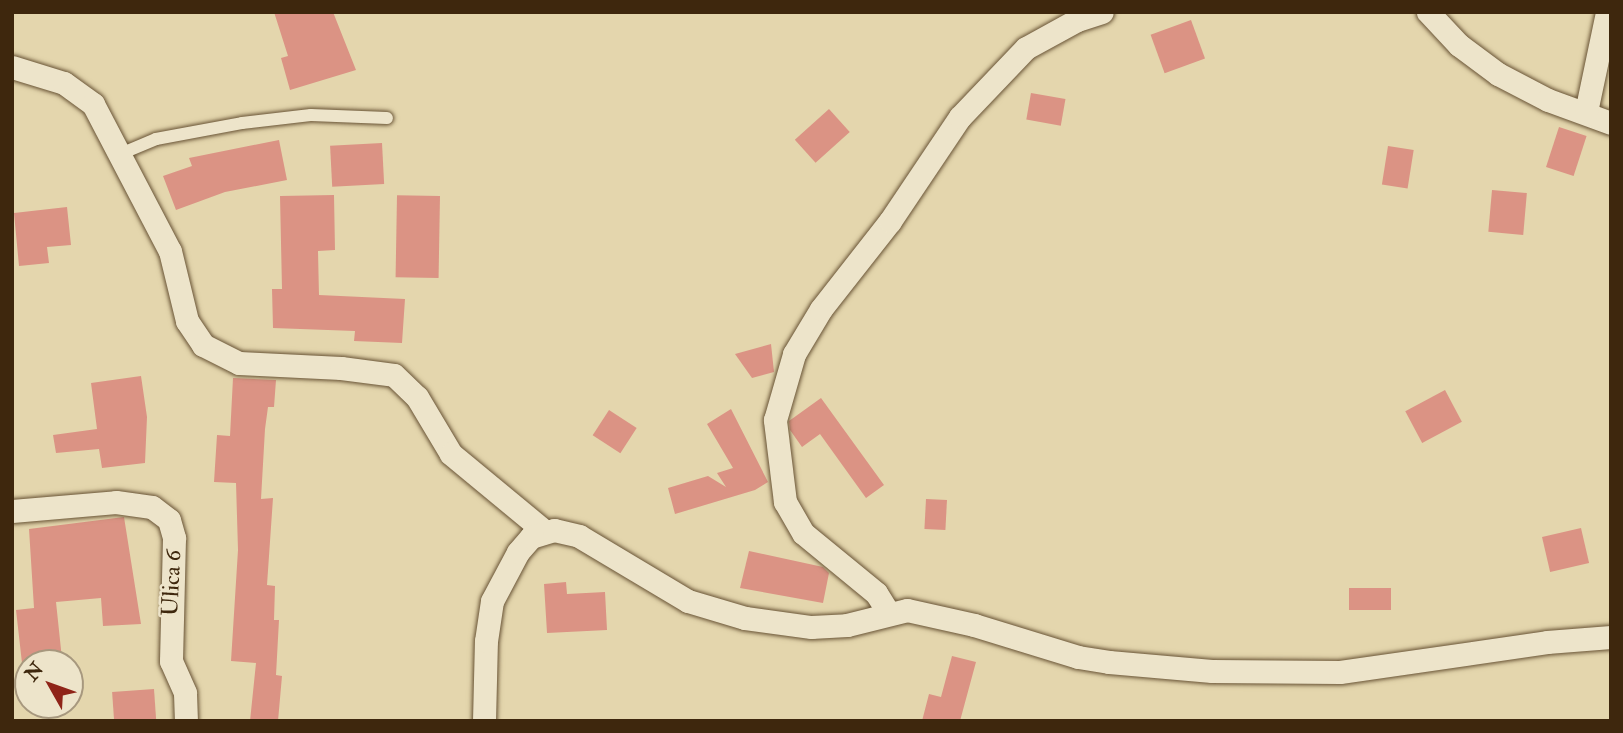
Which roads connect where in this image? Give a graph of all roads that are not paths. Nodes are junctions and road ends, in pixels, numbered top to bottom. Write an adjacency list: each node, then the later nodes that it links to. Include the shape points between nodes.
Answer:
1 (1428, 12): 5 (street, via 1459,45 1498,74 1539,96)
2 (1607, 12): 5 (street)
3 (1097, 13): 11 (street, via 1026,48 960,117 890,221 821,309 794,354 775,420 785,502 803,533 876,593)
4 (12, 67): 8 (street, via 64,83 93,104)
5 (1586, 112): 7 (street)
6 (387, 118): 8 (lane, via 311,115 242,123 156,139)
7 (1611, 123)
8 (118, 155): 10 (street, via 170,251 187,321 203,345 239,363 394,375 417,397 451,454)
9 (12, 511): 13 (street, Ulica 6, via 116,502 152,507 169,520 174,538 171,661 185,692)
10 (544, 531): 11 (street, via 579,536 668,591 745,618 811,627 847,625); 14 (street, via 518,552 492,601 486,641)
11 (888, 612): 12 (street, via 925,613 1078,657 1212,671 1340,672)
12 (1611, 637)
13 (186, 721)
14 (485, 721)

